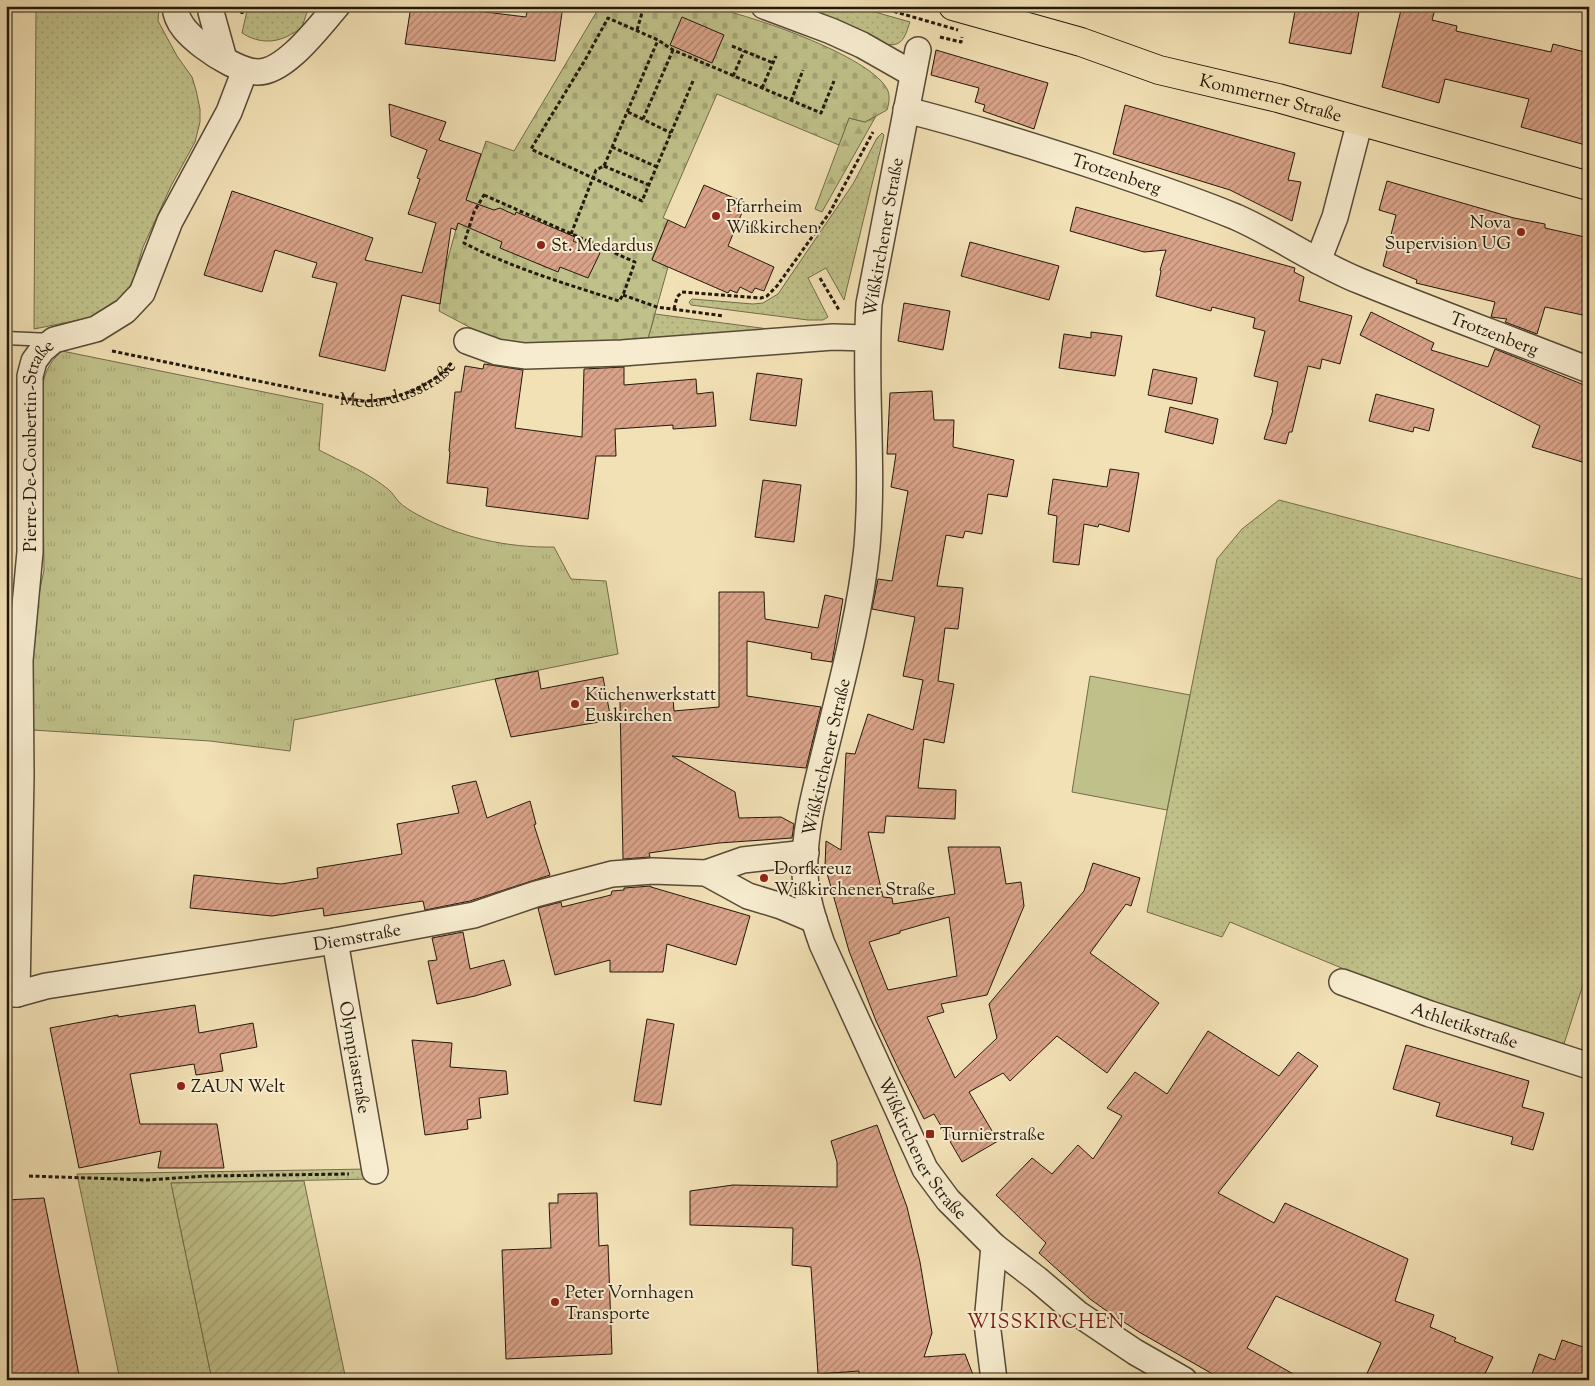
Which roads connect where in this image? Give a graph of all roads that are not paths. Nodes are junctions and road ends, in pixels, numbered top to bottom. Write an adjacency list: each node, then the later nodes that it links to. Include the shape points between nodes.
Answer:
1 (175, 6): 6 (street, via 177,17 188,35)
2 (210, 6): 6 (street)
3 (337, 6): 6 (street, via 291,56 275,68 260,72)
4 (764, 6): 7 (street, Wißkirchener Straße, via 915,62)
5 (958, 15): 8 (main road, Kommerner Straße, via 1081,42 1159,70)
6 (235, 64): 13 (street, Pierre-De-Coubertin-Straße, via 229,112 170,222 142,293 125,311 96,329)
7 (906, 110): 10 (street, Trotzenberg, via 1049,151 1157,188 1236,217); 12 (street, Wißkirchener Straße, via 869,304)
8 (1360, 121): 9 (main road, Kommerner Straße); 10 (street, via 1335,217)
9 (1589, 186)
10 (1318, 261): 15 (street, Trotzenberg, via 1360,281)
11 (6, 338): 13 (lane)
12 (867, 338): 14 (street, Medardusstraße, via 833,337 622,353 525,356 497,352); 16 (street, Wißkirchener Straße, via 871,475 867,546 845,672 818,778)
13 (54, 340): 21 (street, Pierre-De-Coubertin-Straße, via 34,361 30,376 30,552 20,660 21,776)
14 (467, 341)
15 (1589, 370)
16 (806, 853): 17 (street, Diemstraße, via 743,860); 18 (street, Wißkirchener Straße, via 805,874)
17 (706, 873): 18 (street, Diemstraße, via 748,896); 19 (street, Diemstraße, via 653,871 612,874 474,915)
18 (814, 920): 24 (street, Wißkirchener Straße, via 925,1169 948,1200)
19 (336, 941): 21 (street, Diemstraße); 23 (street, Olympiastraße)
20 (1342, 982): 22 (street, Athletikstraße)
21 (11, 994)
22 (1589, 1066)
23 (374, 1172)
24 (994, 1246): 25 (street, via 987,1323); 26 (street, Wißkirchener Straße, via 1077,1313)
25 (994, 1380)
26 (1184, 1380)

